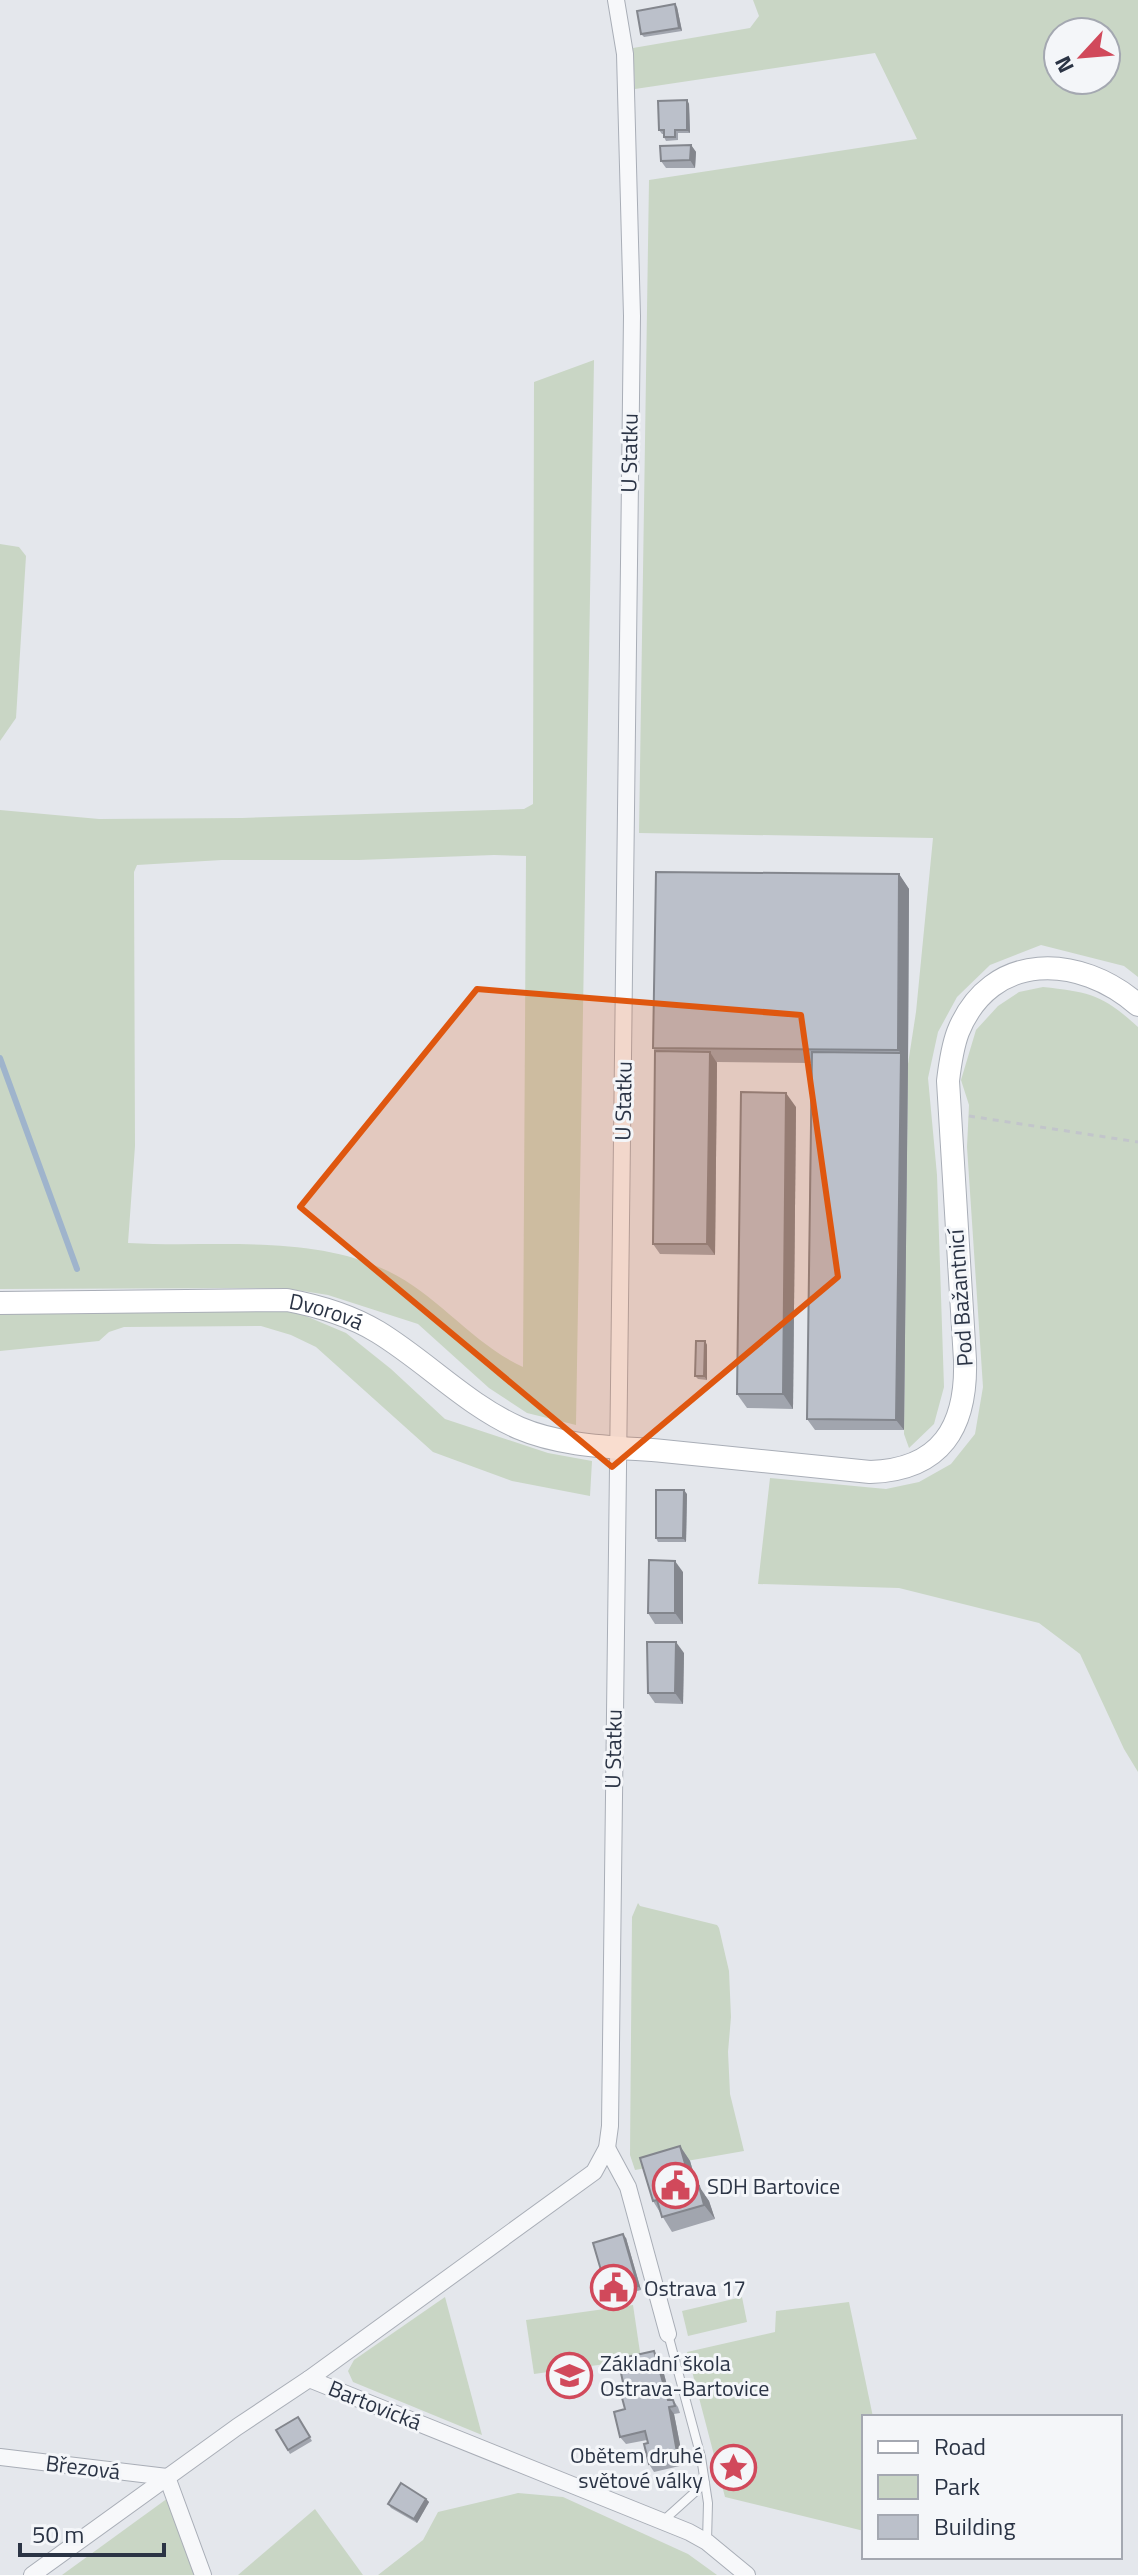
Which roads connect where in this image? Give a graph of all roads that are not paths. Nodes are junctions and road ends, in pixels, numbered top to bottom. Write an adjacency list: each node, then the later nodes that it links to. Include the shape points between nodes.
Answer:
1 (616, 0): 4 (street, U Statku, via 625,54 632,316)
2 (1138, 1005): 4 (street, Pod Bažantnicí, via 1093,976 1030,969 997,983 959,1030 948,1092 965,1394 942,1445 904,1469 870,1472)
3 (0, 1303): 4 (street, Dvorová, via 287,1300 324,1308 377,1331 470,1400 523,1429)
4 (618, 1447): 5 (street, U Statku)
5 (607, 2148): 6 (street, via 628,2187); 7 (street, via 594,2172 579,2184)
6 (668, 2334): 10 (lane)
7 (309, 2379): 9 (street, Bartovická); 11 (street, Bartovická)
8 (0, 2457): 9 (street, Březová)
9 (167, 2477): 13 (street, Bartovická); 14 (street)
10 (705, 2483): 11 (lane); 12 (lane)
11 (663, 2521): 12 (street, Bartovická)
12 (707, 2542): 15 (street, Bartovická)
13 (32, 2575)
14 (203, 2575)
15 (747, 2575)

